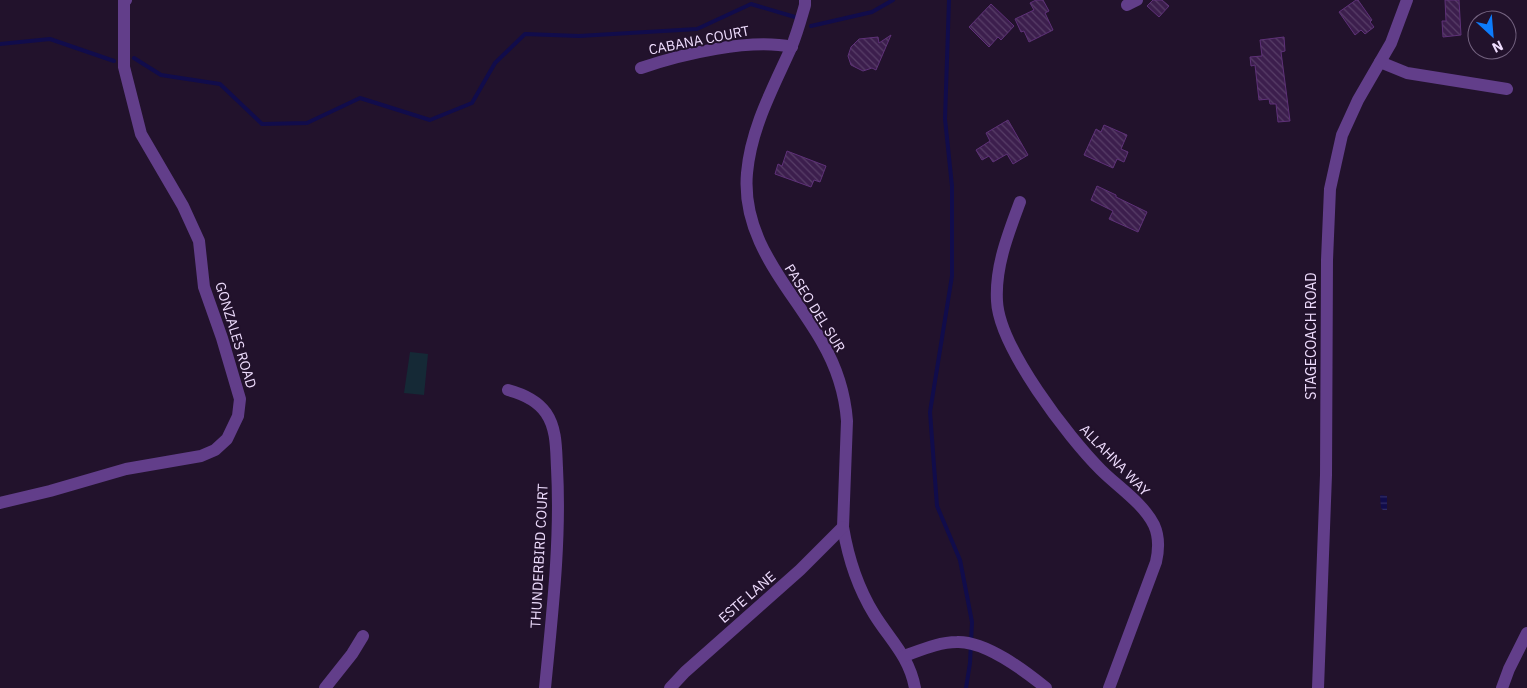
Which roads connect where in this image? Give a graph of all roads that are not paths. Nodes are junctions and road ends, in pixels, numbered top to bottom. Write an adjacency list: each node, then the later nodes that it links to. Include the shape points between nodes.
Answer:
1 (126, 0): 10 (street, GONZALES ROAD, via 124,67 141,134 183,206 199,241 204,288 240,399 235,425 222,445 201,456 126,469)
2 (805, 0): 4 (street, PASEO DEL SUR)
3 (1407, 0): 5 (street, STAGECOACH ROAD, via 1395,34)
4 (792, 47): 6 (street, CABANA COURT, via 740,45 672,58); 11 (street, PASEO DEL SUR, via 766,102 752,145 747,200 761,247 824,344 840,383 847,421)
5 (1380, 62): 7 (street, via 1407,73); 21 (street, STAGECOACH ROAD, via 1342,135 1330,189 1326,475)
6 (641, 68)
7 (1507, 89)
8 (1020, 202): 20 (street, ALLAHNA WAY, via 999,274 997,301 1001,324 1026,370 1063,426 1086,455 1144,511 1154,524 1157,535 1156,562)
9 (508, 390): 16 (street, THUNDERBIRD COURT, via 539,405 551,423 555,441 558,540)
10 (0, 503)
11 (844, 527): 14 (street, PASEO DEL SUR, via 866,598); 17 (street, ESTE LANE)
12 (1527, 633): 22 (street)
13 (364, 636): 15 (street)
14 (904, 656): 18 (street, PASEO DEL SUR); 19 (street, via 945,643 972,644 1009,662)
15 (325, 688)
16 (545, 688)
17 (670, 688)
18 (915, 688)
19 (1046, 688)
20 (1109, 688)
21 (1318, 688)
22 (1502, 688)

